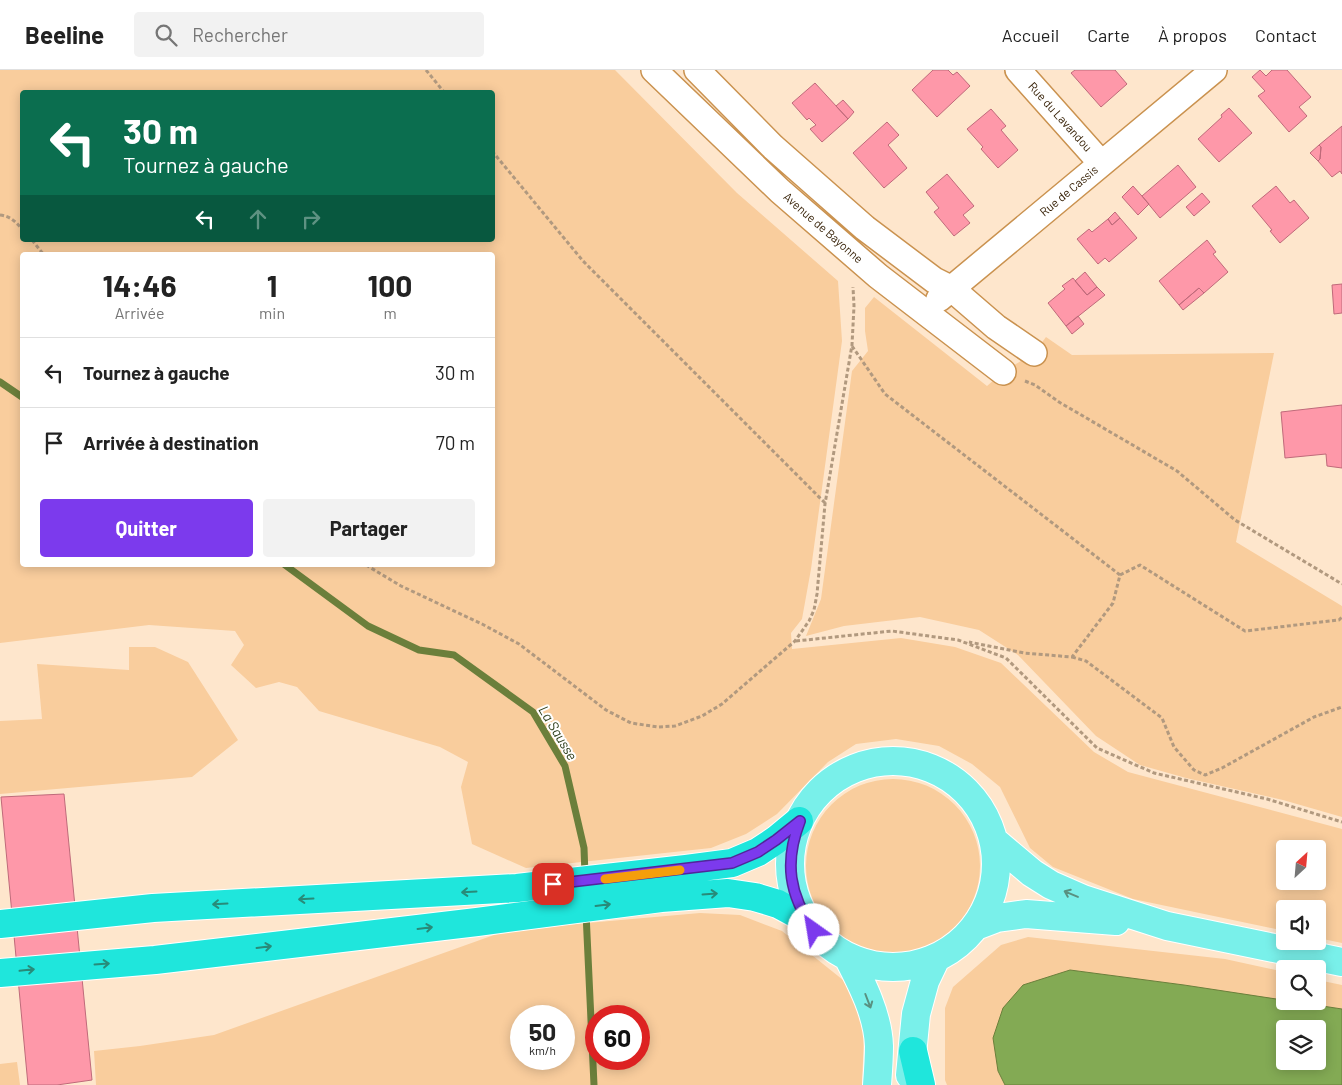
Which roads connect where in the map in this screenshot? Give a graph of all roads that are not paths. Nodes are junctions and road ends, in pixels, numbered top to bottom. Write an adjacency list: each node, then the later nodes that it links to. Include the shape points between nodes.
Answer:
1 (654, 70): 7 (street, Avenue de Bayonne, via 780,191 878,276)
2 (697, 70): 6 (street, via 773,147 865,228)
3 (1018, 70): 5 (street, Rue du Lavandou)
4 (1214, 70): 5 (street, Rue de Cassis)
5 (1101, 163): 6 (street, Rue de Cassis)
6 (952, 290): 7 (street, Rue de Cassis); 8 (street, via 996,327)
7 (923, 310): 9 (street, Avenue de Bayonne)
8 (1034, 353)
9 (1004, 372)
10 (800, 821): 11 (main road, via 811,801 847,772 892,761 937,771 957,783 986,819); 12 (highway, via 758,852); 13 (main road, via 794,837 790,871)
11 (994, 841): 15 (main road, via 994,885 986,910); 16 (main road, one-way to 11, via 1083,899 1051,885)
12 (660, 885): 13 (highway, one-way to 13, via 756,897); 14 (highway, one-way to 14, via 517,888 153,908); 20 (highway, one-way to 12, via 155,960 520,916)
13 (806, 919): 17 (main road, via 824,941)
14 (0, 924)
15 (976, 926): 16 (main road, via 997,918 1026,914); 18 (main road, via 958,944)
16 (1167, 926): 19 (main road)
17 (848, 957): 18 (main road, via 892,967); 22 (main road, one-way to 22, via 872,1013 879,1044)
18 (936, 958): 21 (main road, via 924,982 916,1014)
19 (1342, 962)
20 (0, 973)
21 (913, 1051): 23 (main road); 24 (highway)
22 (877, 1085)
23 (908, 1085)
24 (920, 1085)

